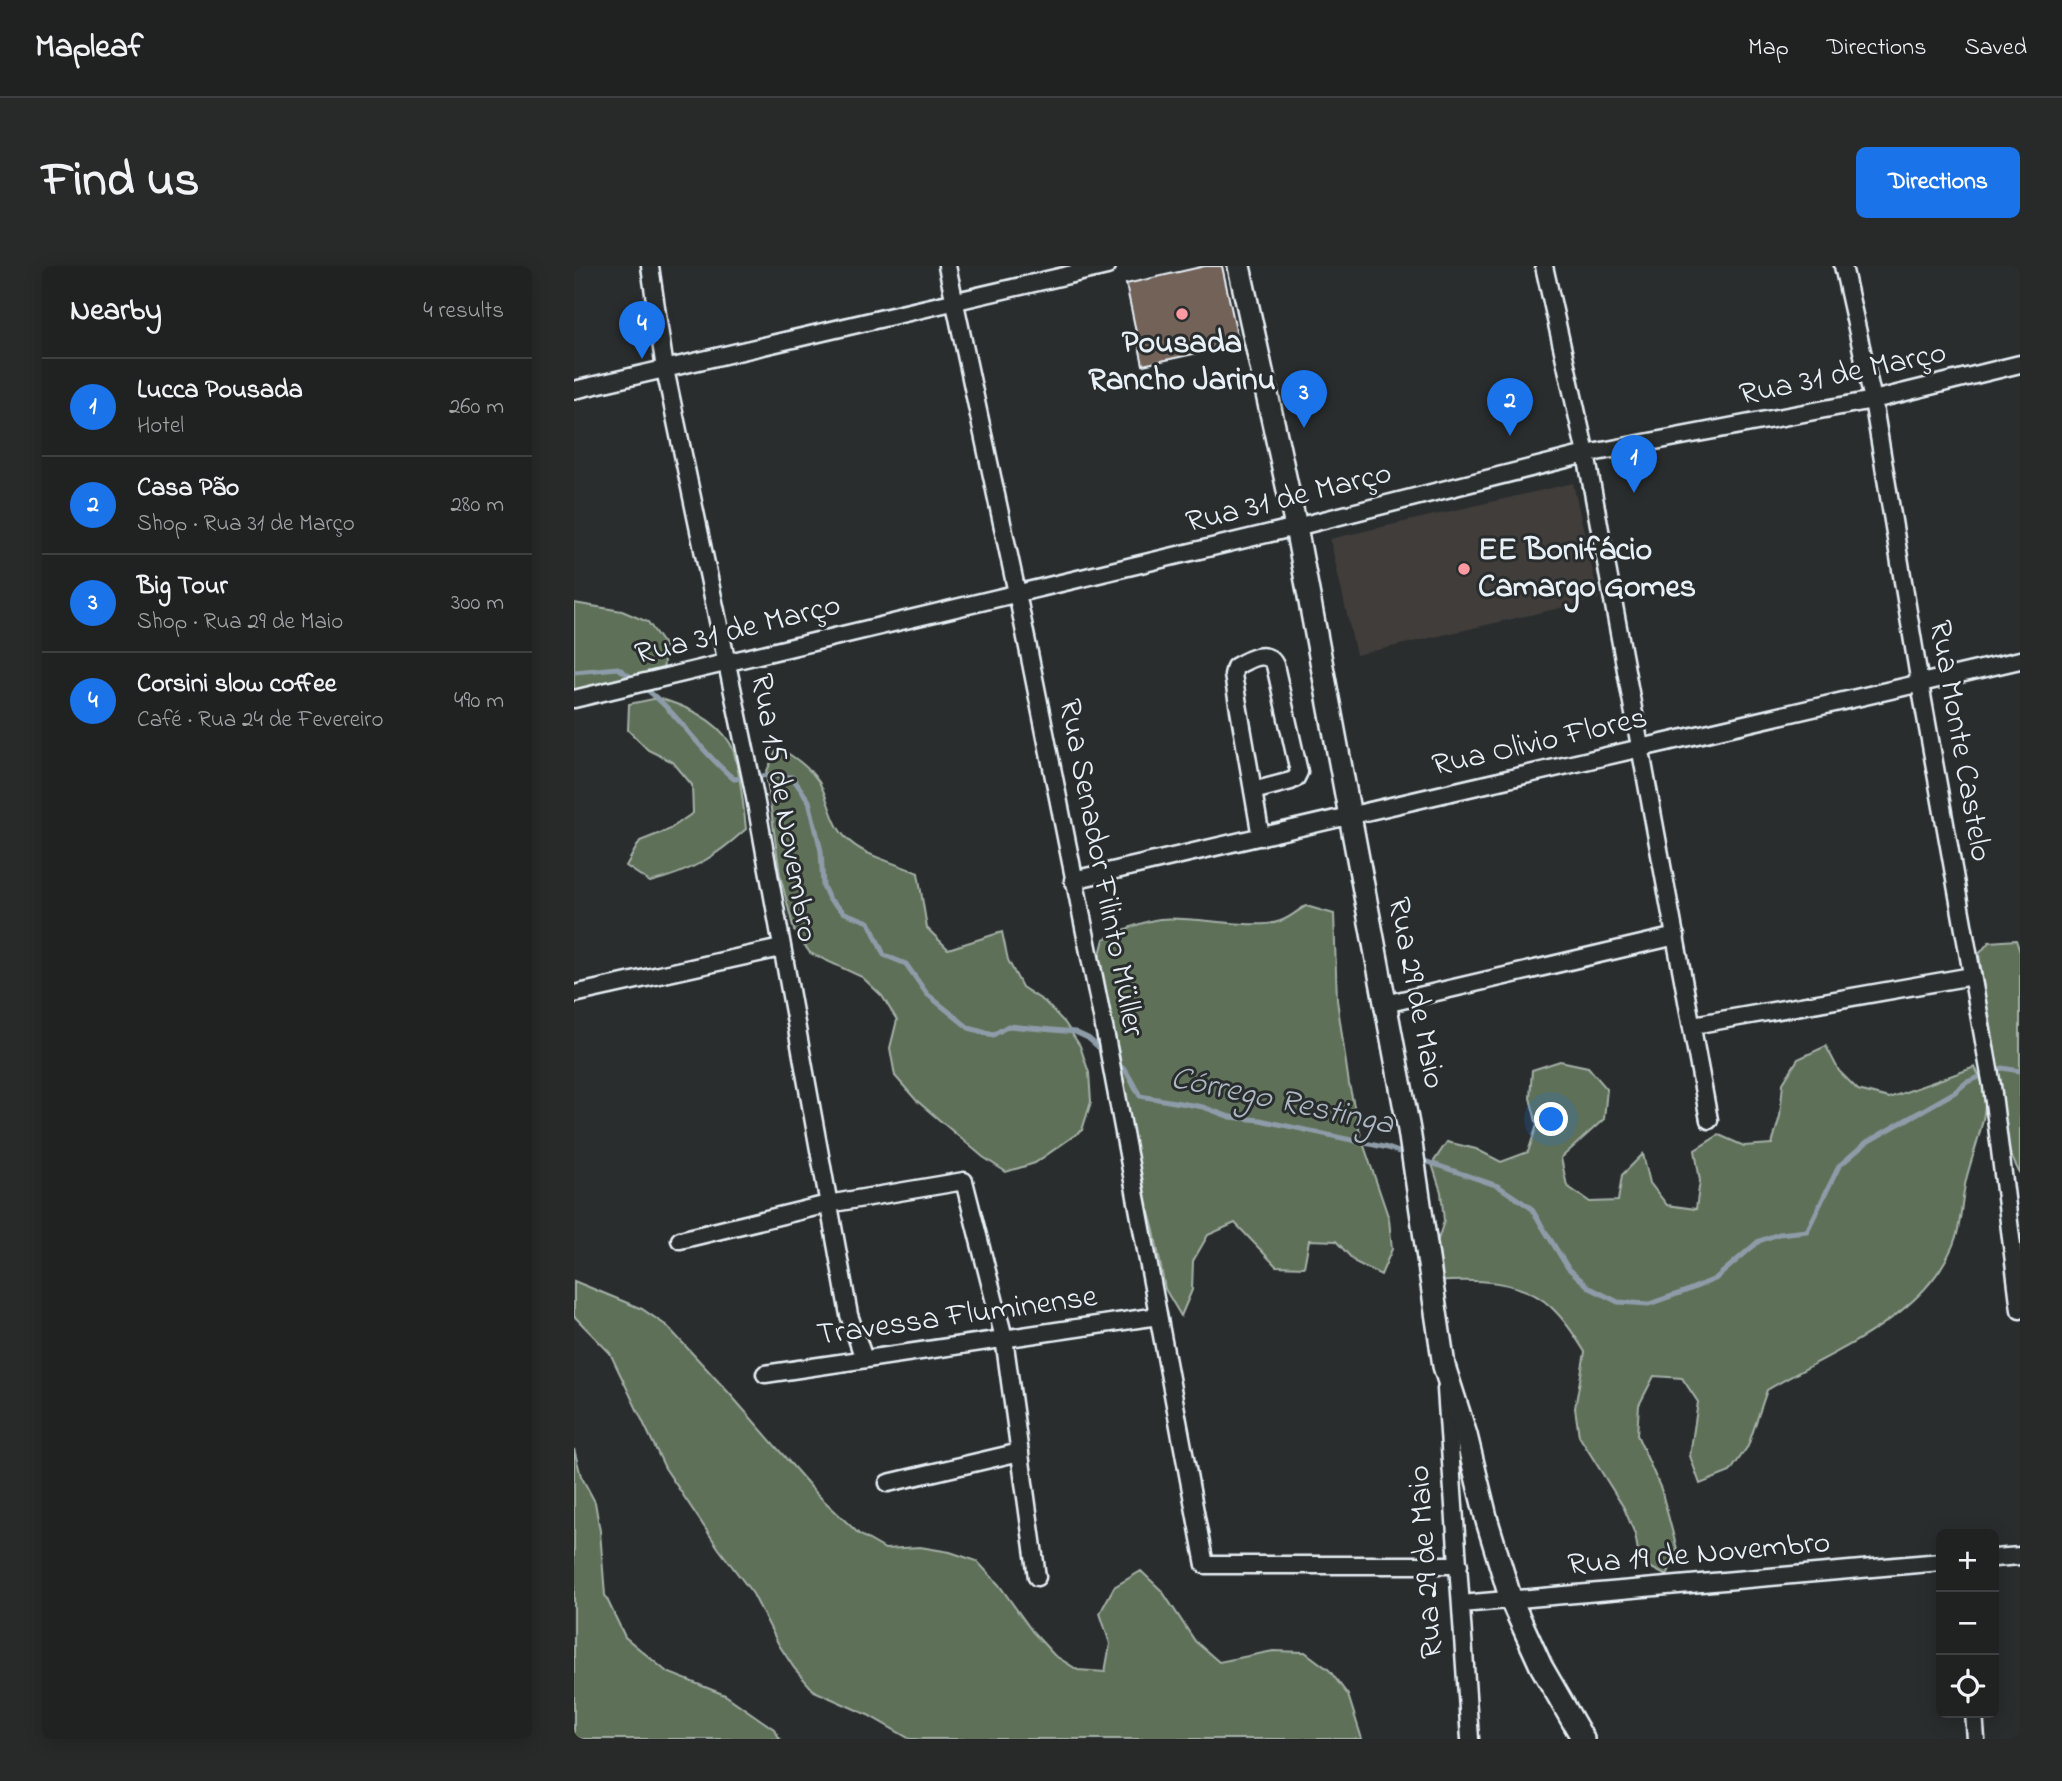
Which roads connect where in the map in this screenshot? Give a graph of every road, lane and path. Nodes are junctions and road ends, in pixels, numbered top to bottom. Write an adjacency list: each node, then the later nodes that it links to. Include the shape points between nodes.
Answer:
1 (650, 266): 9 (street, Rua 15 de Novembro)
2 (947, 266): 7 (street, Rua Senador Filinto Müller)
3 (1107, 266): 7 (street)
4 (1239, 266): 13 (main road, Rua 29 de Maio)
5 (1544, 266): 12 (street)
6 (1843, 266): 11 (street, Rua Monte Castelo)
7 (953, 302): 9 (street); 14 (street, Rua Senador Filinto Müller)
8 (2020, 364): 11 (street, Rua 31 de Março)
9 (665, 369): 10 (street); 16 (street, Rua 15 de Novembro)
10 (574, 390)
11 (1873, 400): 12 (street, Rua 31 de Março); 17 (street, Rua Monte Castelo)
12 (1586, 454): 13 (street, Rua 31 de Março); 19 (street)
13 (1296, 527): 14 (street, Rua 31 de Março); 21 (main road, Rua 29 de Maio)
14 (1017, 593): 16 (street, Rua 31 de Março); 23 (street, Rua Senador Filinto Müller)
15 (2020, 660): 17 (street, Rua Olivio Flores)
16 (728, 661): 18 (street, Rua 31 de Março); 25 (street, Rua 15 de Novembro)
17 (1920, 684): 19 (street, Rua Olivio Flores); 26 (street, Rua Monte Castelo)
18 (574, 699)
19 (1641, 748): 21 (street, Rua Olivio Flores); 24 (street)
20 (1253, 791): 20 (street, via 1233,675 1235,667 1250,658 1267,656 1275,665 1299,772 1291,781); 22 (street)
21 (1350, 816): 22 (street, Rua Olivio Flores); 28 (main road, Rua 29 de Maio)
22 (1261, 837): 23 (street, Rua Olivio Flores)
23 (1073, 880): 34 (street, Rua Senador Filinto Müller)
24 (1676, 936): 28 (street); 29 (street)
25 (781, 948): 27 (street); 31 (street, Rua 15 de Novembro)
26 (1972, 976): 29 (street); 33 (street, Rua Monte Castelo, via 1992,1086)
27 (574, 995)
28 (1385, 1004): 37 (main road, Rua 29 de Maio)
29 (1693, 1025): 30 (street)
30 (1709, 1120)
31 (828, 1204): 32 (street); 35 (street, via 964,1181); 36 (street, Rua 15 de Novembro, via 849,1315)
32 (680, 1240)
33 (2020, 1310)
34 (1157, 1316): 35 (street, Travessa Fluminense); 44 (street, Rua Senador Filinto Müller, via 1205,1565)
35 (1004, 1338): 36 (street, Travessa Fluminense); 39 (street)
36 (864, 1359): 38 (street, Travessa Fluminense)
37 (1444, 1366): 44 (street, Rua 29 de Maio); 46 (main road)
38 (765, 1374)
39 (1020, 1452): 40 (street); 45 (street)
40 (888, 1483)
41 (2020, 1556): 42 (street)
42 (1999, 1558)
43 (1936, 1562): 46 (street, Rua 19 de Novembro)
44 (1459, 1565): 47 (street, Rua 29 de Maio)
45 (1037, 1577)
46 (1511, 1600): 47 (street, Rua 19 de Novembro); 50 (main road, via 1541,1666)
47 (1461, 1604): 49 (street, Rua 29 de Maio)
48 (1974, 1718): 51 (street)
49 (1470, 1739)
50 (1583, 1739)
51 (1976, 1739)

